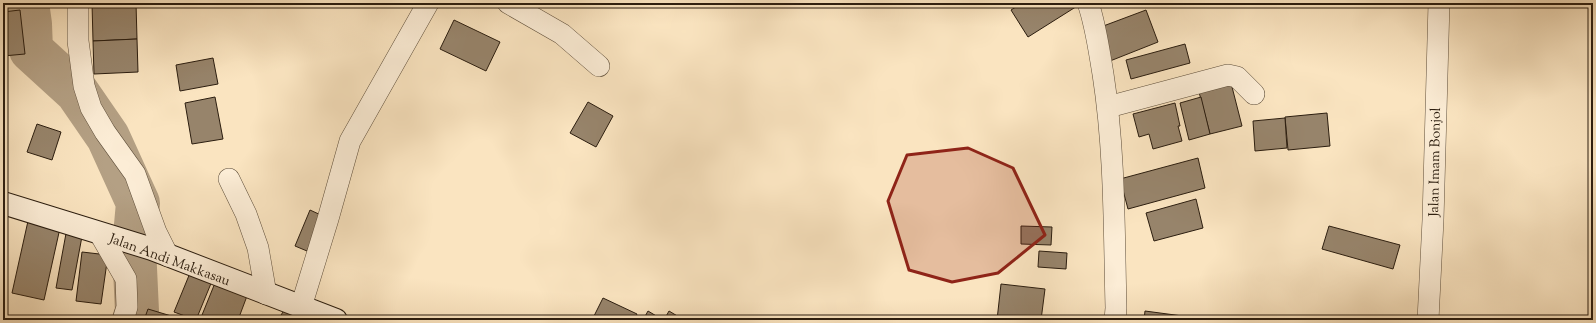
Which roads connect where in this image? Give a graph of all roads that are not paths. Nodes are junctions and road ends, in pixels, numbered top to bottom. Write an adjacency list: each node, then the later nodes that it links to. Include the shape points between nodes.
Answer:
1 (428, 3): 14 (street, via 350,141)
2 (508, 3): 6 (street, via 562,34)
3 (1088, 3): 8 (street, via 1099,48)
4 (1439, 3): 18 (street, Jalan Imam Bonjol)
5 (78, 8): 12 (street, via 78,41 84,86 91,108 135,174 156,232)
6 (599, 66)
7 (1254, 94): 8 (street, via 1237,77 1228,75)
8 (1108, 107): 17 (street, via 1113,195)
9 (230, 179): 13 (street, via 258,248)
10 (3, 203): 11 (street, Jalan Andi Makkasau)
11 (100, 234): 12 (street, Jalan Andi Makkasau); 15 (street, via 126,279 127,307)
12 (160, 253): 13 (street, Jalan Andi Makkasau)
13 (266, 294): 14 (street, Jalan Andi Makkasau)
14 (301, 307): 16 (street, Jalan Andi Makkasau)
15 (123, 320)
16 (336, 320)
17 (1115, 320)
18 (1428, 320)

